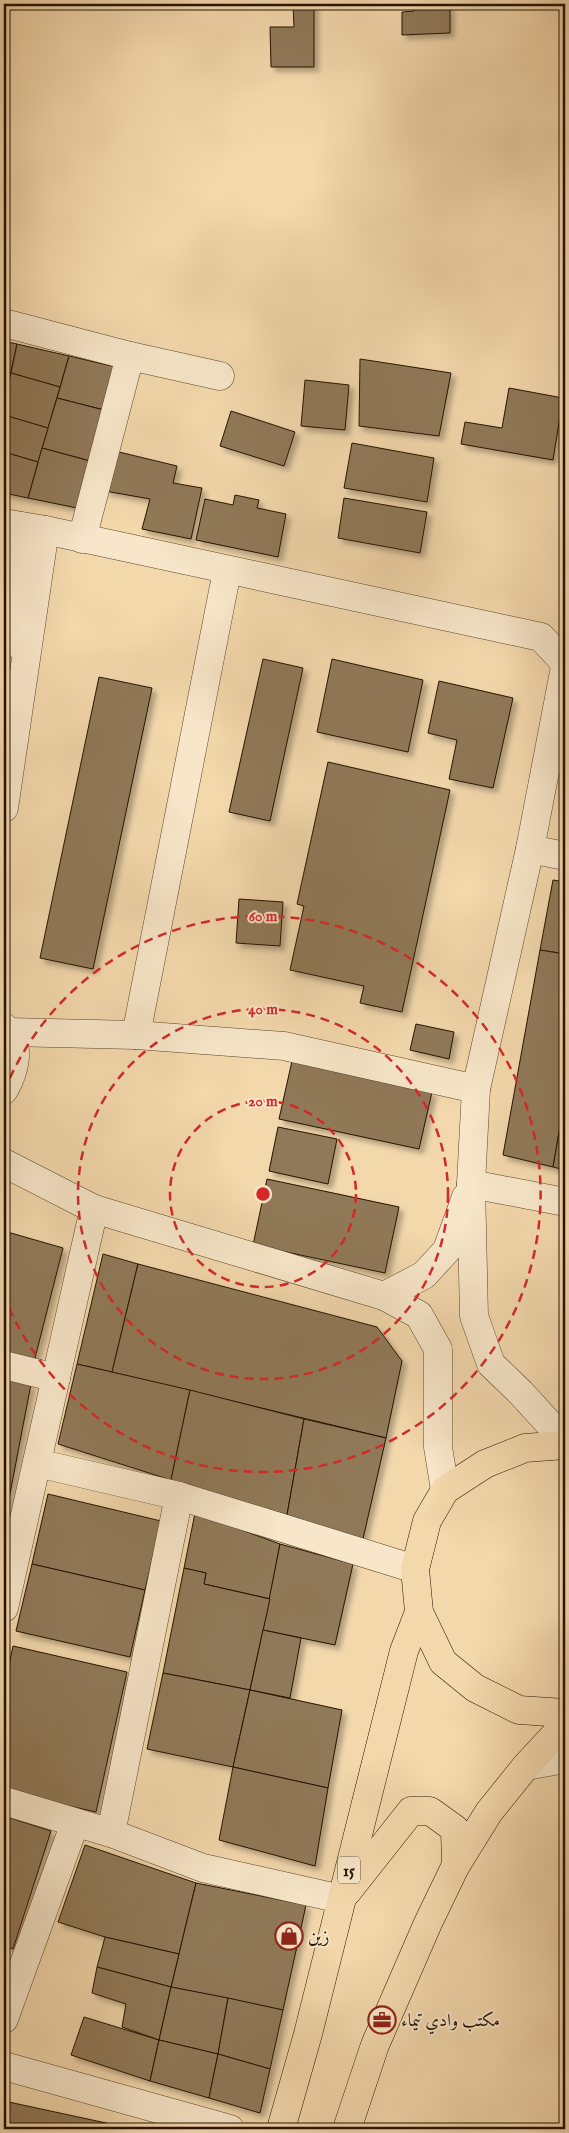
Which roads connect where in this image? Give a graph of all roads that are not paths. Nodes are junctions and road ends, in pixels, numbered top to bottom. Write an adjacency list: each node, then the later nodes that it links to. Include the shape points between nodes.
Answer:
1 (4, 323): 2 (street)
2 (130, 356): 3 (street); 5 (street)
3 (220, 376)
4 (23, 526): 5 (street); 7 (street); 10 (street)
5 (82, 539): 6 (street)
6 (227, 571): 8 (street, via 540,637); 14 (street)
7 (5, 629)
8 (565, 662)
9 (565, 667): 11 (street)
10 (4, 808)
11 (530, 849): 12 (street); 15 (street)
12 (565, 856)
13 (6, 1030): 14 (street); 16 (street, via 16,1052 13,1074)
14 (136, 1035): 15 (street, via 284,1046)
15 (476, 1089): 18 (street)
16 (4, 1090)
17 (4, 1164): 20 (street)
18 (471, 1184): 19 (street); 21 (street, via 446,1250 424,1275); 24 (street, via 474,1316 491,1364)
19 (565, 1202)
20 (94, 1209): 21 (street); 23 (street)
21 (384, 1296): 27 (street, via 419,1315 438,1349 438,1447)
22 (4, 1365): 23 (street)
23 (56, 1378): 26 (street)
24 (565, 1441)
25 (565, 1445): 27 (highway, 15, via 525,1448 485,1464)
26 (38, 1463): 28 (street); 30 (street)
27 (445, 1490): 29 (highway, 15, via 427,1521)
28 (179, 1496): 29 (street); 38 (street)
29 (415, 1569): 31 (highway, 15)
30 (4, 1608)
31 (419, 1612): 32 (highway, via 444,1662 475,1688 519,1710); 40 (highway, 15, via 404,1651)
32 (565, 1713)
33 (565, 1724): 35 (highway)
34 (565, 1759): 35 (street)
35 (526, 1766): 39 (highway, via 489,1812)
36 (4, 1801): 37 (street)
37 (75, 1823): 38 (street); 41 (street)
38 (111, 1833): 40 (street, via 203,1868)
39 (456, 1865): 40 (highway, via 455,1830 430,1811 411,1810); 45 (highway, via 375,2045)
40 (341, 1899): 44 (highway, 15)
41 (4, 2019)
42 (4, 2066): 43 (street)
43 (230, 2129)
44 (281, 2129)
45 (347, 2129)

